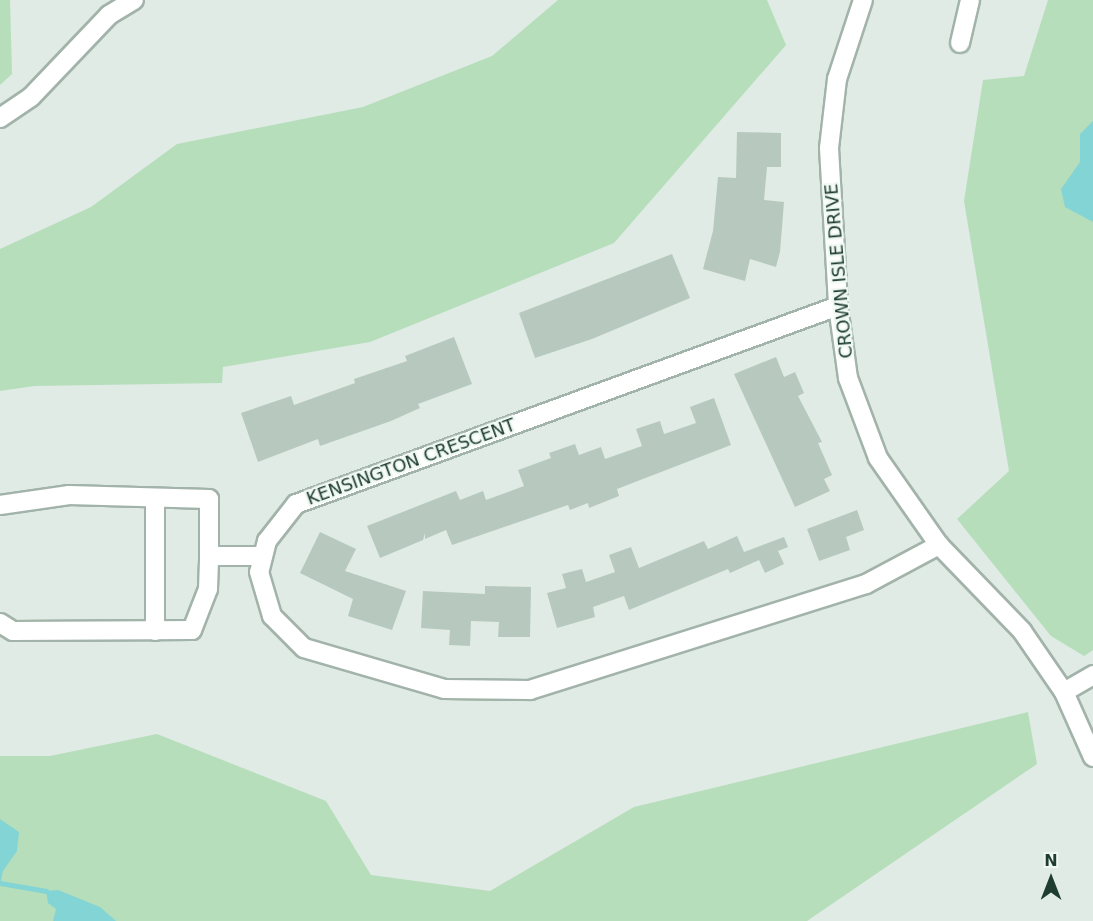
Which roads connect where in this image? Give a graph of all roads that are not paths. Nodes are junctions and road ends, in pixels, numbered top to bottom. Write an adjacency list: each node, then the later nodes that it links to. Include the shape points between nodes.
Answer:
1 (134, 0): 5 (street, via 109,15 31,97)
2 (863, 0): 6 (street, CROWN ISLE DRIVE, via 837,79 829,148)
3 (970, 0): 4 (street)
4 (960, 43)
5 (0, 118)
6 (838, 306): 9 (street, CROWN ISLE DRIVE, via 848,378 878,458); 11 (street, KENSINGTON CRESCENT, via 296,504 267,541)
7 (155, 498): 8 (street, via 69,495); 10 (street, via 209,499); 13 (street)
8 (0, 505)
9 (939, 544): 11 (street, KENSINGTON CRESCENT, via 866,584 530,690 444,688 304,648 272,616 259,572); 15 (street, CROWN ISLE DRIVE, via 1022,631)
10 (209, 556): 11 (street); 13 (street, via 208,589 192,630)
11 (263, 556)
12 (0, 623): 13 (street, via 13,631)
13 (155, 631)
14 (1093, 675): 15 (street)
15 (1064, 692): 16 (street, CROWN ISLE DRIVE)
16 (1093, 757)

